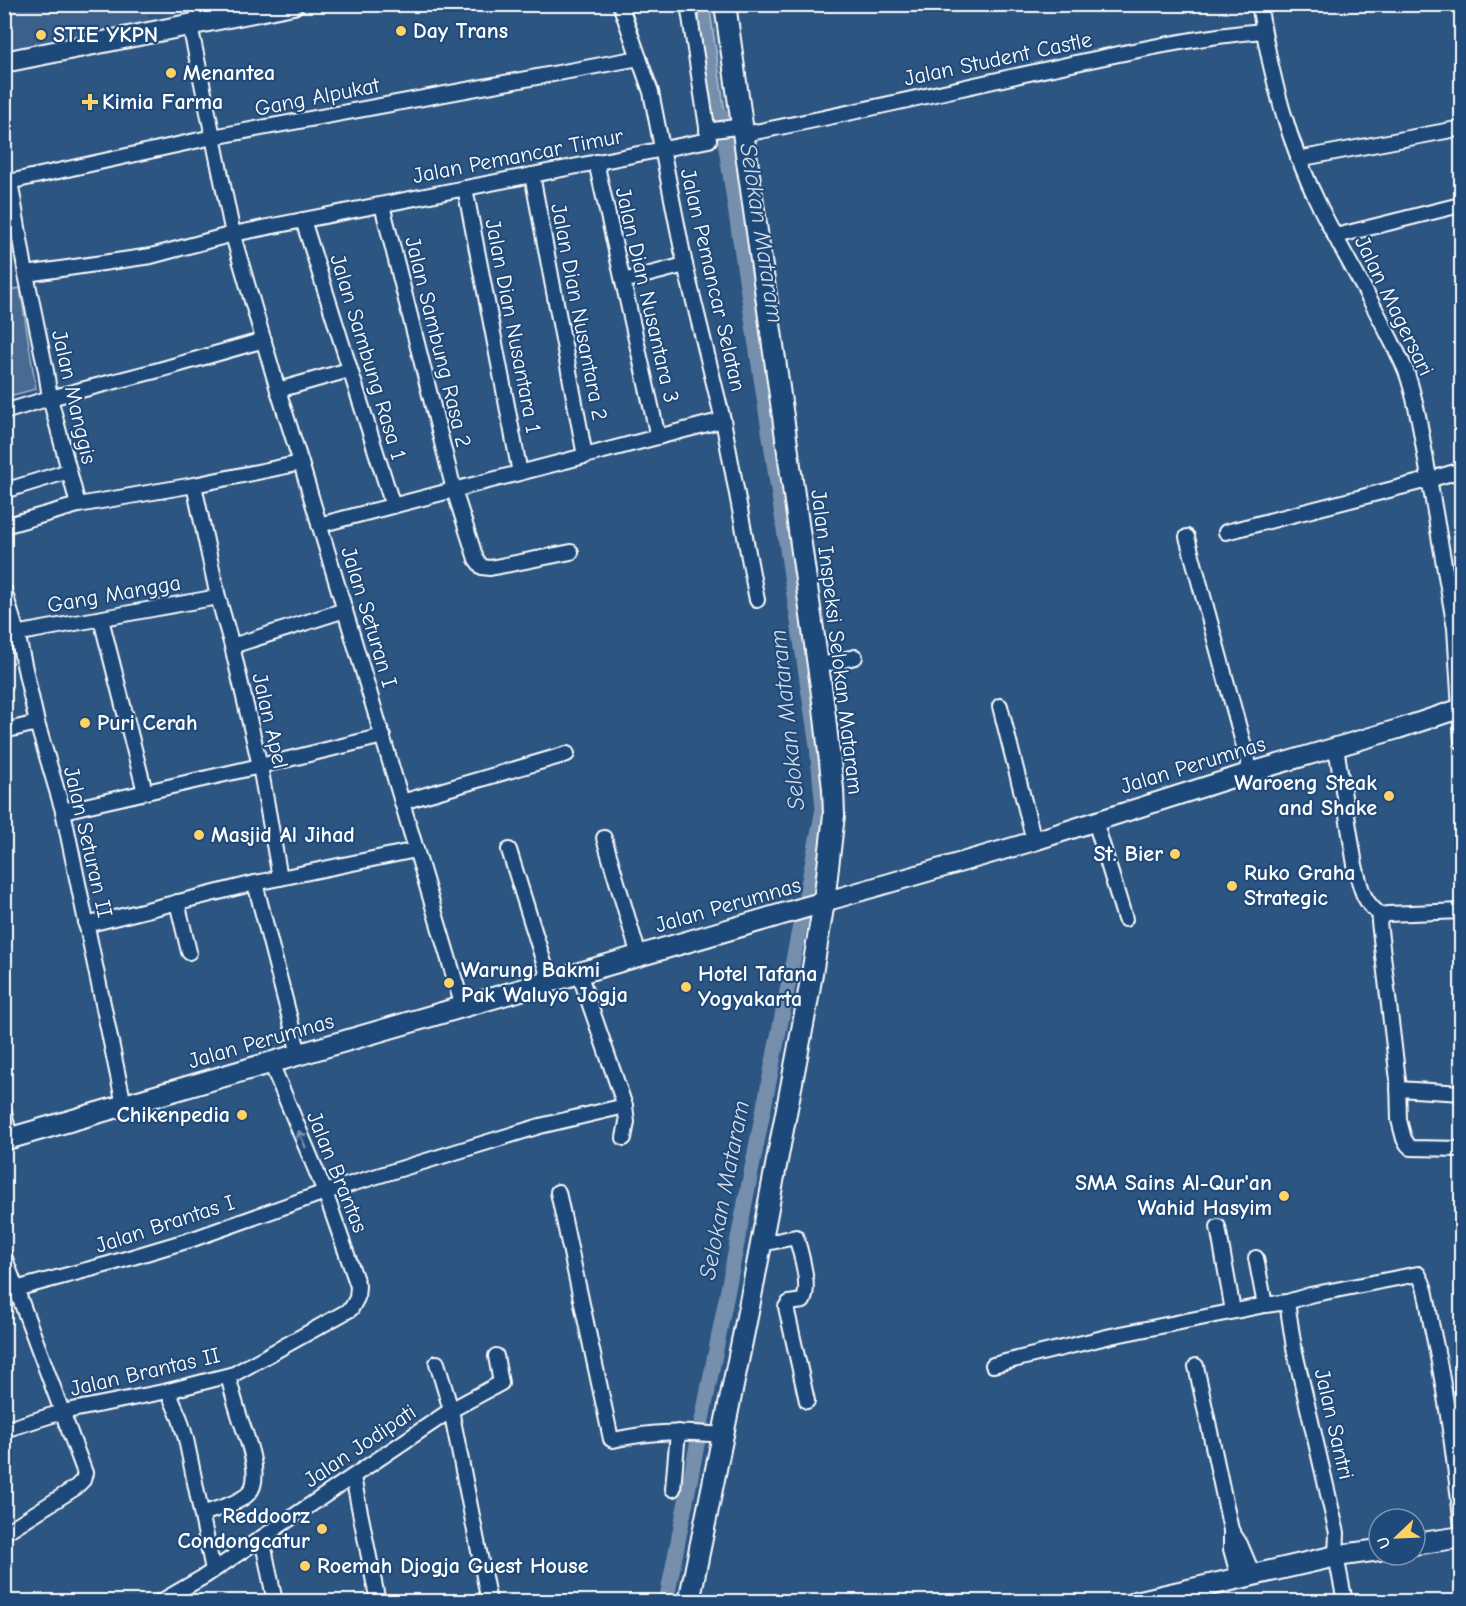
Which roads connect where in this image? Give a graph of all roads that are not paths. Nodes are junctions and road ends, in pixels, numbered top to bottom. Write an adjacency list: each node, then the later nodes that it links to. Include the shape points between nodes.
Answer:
1 (293, 4): 6 (main road)
2 (620, 4): 8 (street)
3 (688, 4): 11 (street)
4 (725, 4): 12 (main road, Jalan Inspeksi Selokan Mataram)
5 (1259, 4): 7 (street, Jalan Magersari)
6 (195, 17): 9 (main road); 13 (street)
7 (1263, 31): 12 (street, Jalan Student Castle, via 1138,50 811,121); 15 (street, Jalan Magersari)
8 (639, 58): 13 (street, Gang Alpukat); 14 (street, via 651,92)
9 (4, 62)
10 (1461, 128): 15 (street)
11 (710, 130): 12 (street); 14 (street, Jalan Pemancar Timur, via 709,141)
12 (739, 130): 59 (main road, Jalan Inspeksi Selokan Mataram)
13 (213, 137): 18 (street, Gang Alpukat); 24 (street)
14 (662, 149): 16 (street, Jalan Pemancar Timur); 25 (street, Jalan Pemancar Selatan)
15 (1298, 159): 23 (street, Jalan Magersari)
16 (596, 162): 17 (street, Jalan Pemancar Timur); 27 (street, Jalan Dian Nusantara 3)
17 (531, 175): 19 (street, Jalan Pemancar Timur); 35 (street, Jalan Dian Nusantara 2)
18 (7, 182): 26 (street, Jalan Manggis)
19 (465, 188): 20 (street, Jalan Pemancar Timur); 39 (street, Jalan Dian Nusantara 1)
20 (382, 205): 22 (street, Jalan Pemancar Timur); 42 (street, Jalan Sambung Rasa 2)
21 (1456, 206): 23 (street)
22 (303, 220): 24 (street, Jalan Pemancar Timur); 29 (street, Jalan Sambung Rasa 1)
23 (1336, 236): 40 (street, Jalan Magersari, via 1405,368 1419,420)
24 (234, 237): 26 (street, Jalan Pemancar Timur, via 151,256); 28 (street, Jalan Seturan I)
25 (685, 265): 27 (street); 33 (street, Jalan Pemancar Selatan)
26 (26, 274): 31 (street, Jalan Manggis)
27 (622, 280): 34 (street, Jalan Dian Nusantara 3)
28 (264, 340): 30 (street, Jalan Seturan I); 31 (street)
29 (349, 370): 30 (street); 45 (street, Jalan Sambung Rasa 1)
30 (278, 390): 36 (street, Jalan Seturan I)
31 (51, 398): 32 (street); 38 (street, Jalan Manggis)
32 (4, 412)
33 (723, 420): 34 (street); 53 (street, Jalan Pemancar Selatan)
34 (658, 437): 35 (street)
35 (585, 456): 39 (street)
36 (301, 463): 41 (street); 46 (street, Jalan Seturan I)
37 (1461, 470): 40 (street)
38 (69, 471): 43 (street); 44 (street, Jalan Manggis)
39 (520, 473): 42 (street)
40 (1428, 480): 48 (street); 61 (street, Jalan Magersari, via 1455,628)
41 (194, 485): 44 (street); 52 (street, Jalan Apel)
42 (454, 490): 45 (street); 50 (street, Jalan Sambung Rasa 2, via 476,560 482,567)
43 (4, 491)
44 (78, 505): 47 (street)
45 (393, 506): 46 (street)
46 (320, 525): 54 (street, Jalan Seturan I)
47 (4, 526)
48 (1226, 532)
49 (1187, 537): 69 (street)
50 (572, 552)
51 (4, 590): 56 (street, Jalan Seturan II)
52 (218, 597): 55 (street, Gang Mangga); 57 (street, Jalan Apel)
53 (757, 600)
54 (345, 610): 57 (street); 64 (street, Jalan Seturan I)
55 (101, 619): 56 (street, Gang Mangga); 70 (street)
56 (11, 634): 62 (street, Jalan Seturan II)
57 (232, 646): 68 (street, Jalan Apel)
58 (855, 657): 59 (street)
59 (818, 666): 81 (main road, Jalan Inspeksi Selokan Mataram, via 834,814)
60 (1000, 706): 75 (street)
61 (1460, 708): 65 (street, Jalan Magersari); 66 (street, Jalan Perumnas)
62 (37, 723): 63 (street); 72 (street, Jalan Seturan II)
63 (4, 731)
64 (382, 736): 68 (street); 71 (street, Jalan Seturan I)
65 (1461, 742)
66 (1336, 747): 69 (street, Jalan Perumnas); 83 (street, via 1359,881 1371,909)
67 (567, 754): 71 (street)
68 (260, 766): 70 (street); 78 (street, Jalan Apel)
69 (1251, 772): 73 (street, Jalan Perumnas)
70 (145, 792): 72 (street)
71 (402, 802): 76 (street, Jalan Seturan I)
72 (63, 811): 85 (street, Jalan Seturan II)
73 (1095, 821): 75 (street, Jalan Perumnas); 84 (street)
74 (604, 838): 87 (street)
75 (1034, 841): 81 (street, Jalan Perumnas)
76 (416, 850): 78 (street); 90 (street, Jalan Seturan I)
77 (509, 850): 89 (street)
78 (280, 878): 79 (street)
79 (255, 883): 80 (street); 91 (street)
80 (177, 902): 85 (street); 86 (street)
81 (817, 905): 87 (main road, Jalan Perumnas); 104 (main road, Jalan Inspeksi Selokan Mataram, via 806,1009)
82 (1461, 911): 83 (street)
83 (1382, 916): 93 (street, via 1379,922)
84 (1125, 919)
85 (86, 925): 95 (street, Jalan Seturan II)
86 (189, 952)
87 (639, 956): 88 (main road, Jalan Perumnas)
88 (579, 973): 89 (main road, Jalan Perumnas); 96 (street)
89 (550, 982): 90 (main road, Jalan Perumnas)
90 (463, 1007): 91 (main road, Jalan Perumnas)
91 (299, 1054): 92 (main road, Jalan Perumnas)
92 (271, 1063): 95 (main road, Jalan Perumnas); 101 (street, Jalan Brantas, one-way to 92)
93 (1398, 1089): 94 (street); 100 (street, via 1400,1120 1408,1145)
94 (1461, 1093)
95 (124, 1105): 99 (main road, Jalan Perumnas)
96 (625, 1106): 98 (street); 101 (street, Jalan Brantas I, via 540,1126)
97 (4, 1112): 99 (street)
98 (624, 1138)
99 (7, 1139)
100 (1461, 1149)
101 (325, 1192): 107 (street, Jalan Brantas I, via 193,1239); 108 (street, Jalan Brantas, via 358,1286)
102 (558, 1192): 122 (street, via 610,1439)
103 (1218, 1227): 111 (street)
104 (761, 1244): 118 (street, via 796,1237 803,1259 806,1295 802,1301 786,1307); 123 (main road, Jalan Inspeksi Selokan Mataram)
105 (4, 1256): 107 (street)
106 (1256, 1258): 110 (street)
107 (10, 1291): 120 (street)
108 (357, 1298): 116 (street, Jalan Brantas II, via 351,1309)
109 (1287, 1302): 110 (street); 127 (street, via 1418,1274 1436,1345); 133 (street, Jalan Santri, via 1337,1533)
110 (1264, 1305): 111 (street)
111 (1233, 1311): 114 (street)
112 (496, 1356): 119 (street, Jalan Jodipati, via 501,1383)
113 (437, 1363): 119 (street)
114 (993, 1365)
115 (1196, 1366): 135 (street, via 1231,1549)
116 (228, 1376): 117 (street, Jalan Brantas II); 126 (street, via 251,1450 255,1478 248,1495)
117 (168, 1391): 120 (street, Jalan Brantas II); 126 (street, via 186,1439)
118 (807, 1401)
119 (451, 1410): 124 (street, Jalan Jodipati); 139 (street)
120 (62, 1412): 121 (street, Jalan Brantas II); 128 (street, via 85,1473 83,1480)
121 (4, 1430)
122 (682, 1431): 123 (street); 125 (street)
123 (715, 1434): 140 (main road, Jalan Inspeksi Selokan Mataram)
124 (353, 1477): 130 (street, Jalan Jodipati); 138 (street)
125 (673, 1489)
126 (202, 1514): 134 (street)
127 (1461, 1528)
128 (4, 1533)
129 (1461, 1537): 131 (main road)
130 (262, 1538): 134 (street, Jalan Jodipati); 137 (street)
131 (1427, 1542)
132 (1367, 1552): 133 (main road)
133 (1336, 1556): 135 (main road); 142 (street, Jalan Santri)
134 (213, 1570): 136 (street, Jalan Jodipati)
135 (1246, 1577): 141 (main road)
136 (160, 1602)
137 (275, 1602)
138 (378, 1602)
139 (489, 1602)
140 (689, 1602)
141 (1136, 1602)
142 (1345, 1602)

